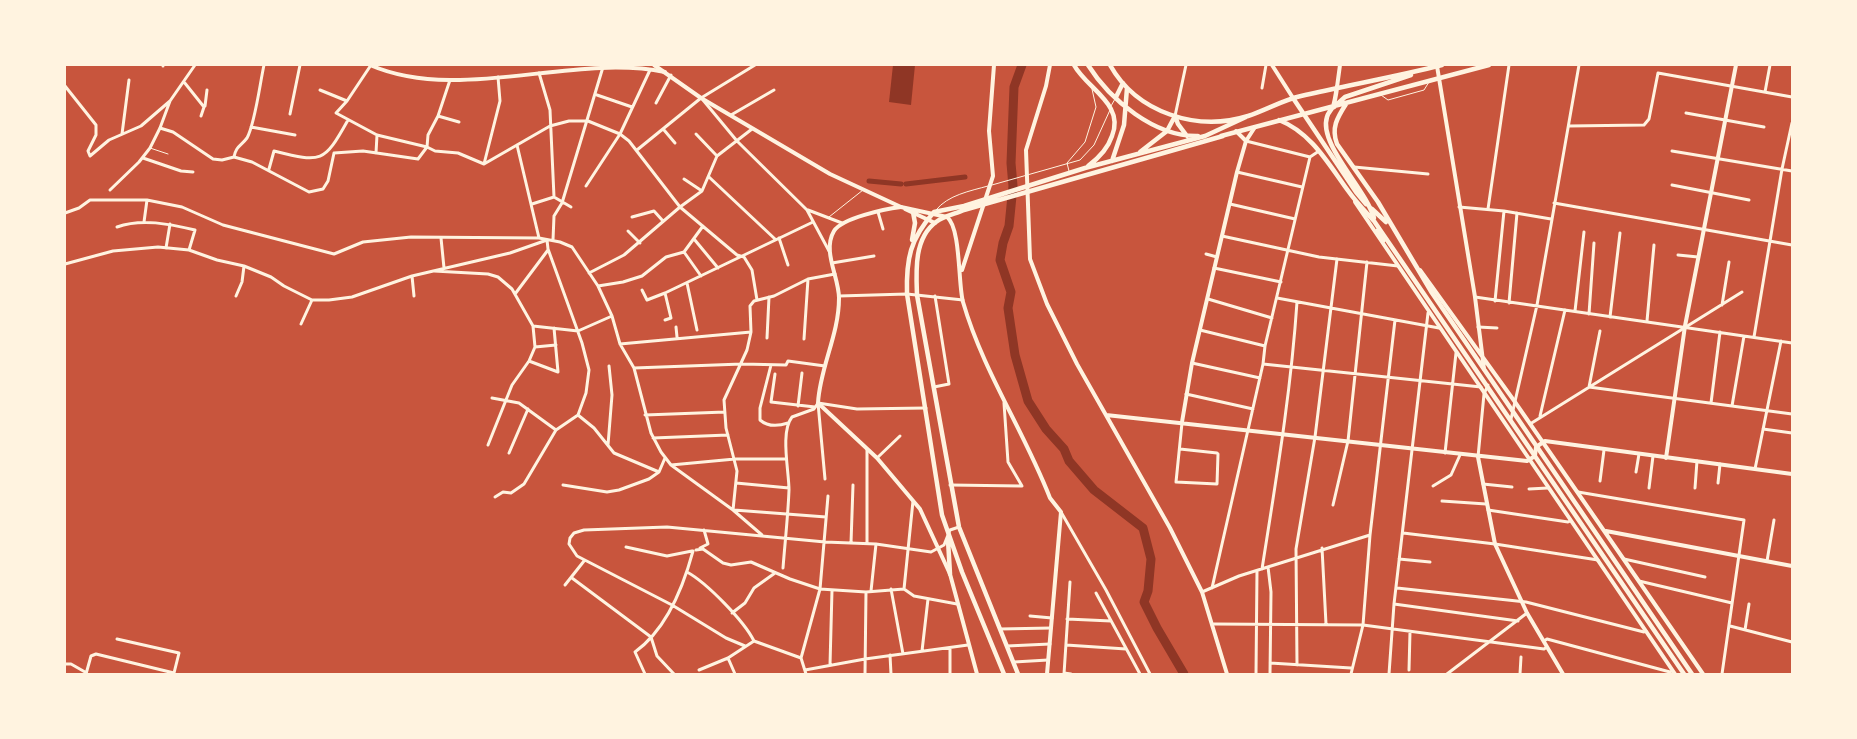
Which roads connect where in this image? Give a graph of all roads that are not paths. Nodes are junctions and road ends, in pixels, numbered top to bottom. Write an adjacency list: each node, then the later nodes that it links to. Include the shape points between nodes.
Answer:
1 (195, 65): 34 (street)
2 (264, 65): 77 (street)
3 (300, 65): 61 (street)
4 (370, 65): 23 (street); 52 (street)
5 (654, 65): 27 (street)
6 (755, 65): 49 (street)
7 (994, 65): 216 (street, via 989,130 993,176)
8 (1050, 65): 329 (street, via 1026,150 1030,259 1047,304)
9 (1074, 65): 37 (main road)
10 (1088, 65): 47 (main road)
11 (1110, 65): 35 (main road)
12 (1186, 65): 66 (street)
13 (1266, 65): 41 (street)
14 (1272, 65): 50 (street)
15 (1340, 65): 39 (street)
16 (1439, 65): 26 (main road); 33 (street)
17 (1489, 65): 33 (main road)
18 (1509, 65): 148 (street)
19 (1579, 65): 76 (street)
20 (1736, 65): 38 (street)
21 (1770, 65): 45 (street)
22 (617, 66): 24 (street); 25 (street)
23 (378, 67): 32 (street, via 405,76)
24 (603, 67): 28 (street); 46 (street)
25 (650, 69): 27 (street); 56 (street)
26 (1422, 70): 39 (main road); 59 (main road, via 1399,81 1345,97)
27 (666, 72): 30 (street)
28 (539, 73): 29 (street); 75 (street, via 548,99)
29 (498, 76): 32 (street); 112 (street, via 500,101)
30 (671, 76): 49 (street); 53 (street)
31 (129, 80): 84 (street)
32 (450, 80): 64 (street)
33 (1439, 80): 54 (main road); 145 (street)
34 (184, 82): 51 (street); 55 (street)
35 (1123, 83): 40 (main road); 47 (main road)
36 (65, 86): 84 (street, via 96,125 96,135 88,151 90,156)
37 (1090, 86): 58 (main road); 111 (lane, via 1096,107 1085,142)
38 (1731, 86): 45 (street); 70 (street); 76 (street, via 1658,73 1649,119 1644,124)
39 (1337, 87): 50 (main road); 59 (main road)
40 (1127, 88): 57 (main road); 66 (main road, via 1154,108)
41 (1262, 88)
42 (207, 90): 55 (street)
43 (320, 90): 52 (street)
44 (774, 90): 65 (street)
45 (1765, 92): 48 (street)
46 (596, 95): 56 (street); 71 (street)
47 (1116, 97): 57 (main road); 58 (lane)
48 (1792, 97)
49 (701, 98): 65 (street); 81 (street); 92 (street)
50 (1293, 98): 62 (main road); 67 (main road)
51 (170, 101): 79 (street); 84 (street, via 140,126)
52 (347, 101): 68 (street, via 336,113)
53 (656, 103)
54 (1346, 104): 59 (main road); 113 (main road, via 1334,126 1334,135)
55 (204, 107): 63 (street)
56 (632, 107): 85 (street)
57 (1126, 107): 82 (main road); 110 (main road, via 1120,141)
58 (1111, 108): 111 (lane, via 1090,152 1080,160); 114 (main road, via 1115,122 1110,141 1095,161)
59 (1332, 108): 62 (main road); 147 (main road, via 1326,118 1334,152 1363,192)
60 (1686, 113): 70 (street)
61 (290, 114)
62 (1304, 115): 69 (main road); 147 (main road)
63 (201, 116)
64 (438, 116): 72 (street); 96 (street, via 428,135)
65 (730, 116): 80 (street)
66 (1175, 116): 67 (main road, via 1196,122); 82 (main road); 89 (main road)
67 (1246, 117): 90 (main road)
68 (348, 120): 88 (street); 99 (street)
69 (1279, 120): 74 (main road); 100 (main road, via 1294,126)
70 (1724, 120): 78 (street); 109 (street)
71 (588, 121): 75 (street); 85 (street); 138 (street)
72 (459, 122)
73 (1792, 123): 116 (street)
74 (1256, 125): 83 (main road); 93 (street)
75 (550, 126): 95 (street); 135 (street)
76 (1569, 126): 139 (street)
77 (250, 127): 87 (street); 106 (street, via 246,139 235,148)
78 (1764, 127)
79 (160, 128): 97 (street); 106 (street, via 173,132 213,159)
80 (752, 129): 92 (street); 131 (street)
81 (664, 130): 94 (street); 98 (street)
82 (1167, 131): 89 (main road); 105 (main road)
83 (1236, 132): 91 (main road); 93 (street)
84 (122, 134)
85 (620, 134): 98 (street); 128 (street)
86 (696, 134): 104 (street)
87 (294, 135)
88 (377, 135): 96 (street); 102 (street)
89 (1188, 136): 90 (main road)
90 (1205, 136): 91 (main road); 105 (main road)
91 (1222, 136): 115 (main road)
92 (737, 141): 104 (street); 149 (street)
93 (1246, 141): 107 (street); 120 (street)
94 (675, 143)
95 (517, 145): 112 (street); 140 (street)
96 (427, 147): 102 (street, via 418,159); 112 (street, via 458,153)
97 (150, 148): 103 (lane); 108 (street)
98 (637, 150): 143 (street)
99 (333, 151): 102 (street); 117 (street, via 303,158 274,150); 117 (street, via 328,180 323,189 317,191 296,187)
100 (1320, 151): 107 (street); 134 (main road)
101 (1672, 151): 109 (street)
102 (376, 153)
103 (168, 154)
104 (717, 156): 124 (street)
105 (1134, 156): 110 (main road)
106 (234, 157): 117 (street)
107 (1310, 157): 129 (street)
108 (143, 158): 119 (street); 130 (street)
109 (1717, 158): 116 (street); 133 (street)
110 (1111, 162): 114 (main road); 115 (main road)
111 (1067, 163): 121 (lane); 153 (lane, via 964,193 941,203)
112 (484, 164)
113 (1353, 167): 123 (street); 169 (main road, via 1378,202)
114 (1085, 168): 121 (main road)
115 (1103, 169): 122 (main road)
116 (1782, 169): 118 (street); 185 (street)
117 (269, 170)
118 (1792, 170)
119 (193, 172)
120 (1237, 172): 129 (street); 141 (street)
121 (1072, 173): 122 (lane); 126 (main road)
122 (1084, 174): 126 (main road)
123 (1428, 174)
124 (710, 177): 132 (street); 181 (street)
125 (684, 179): 132 (street)
126 (1053, 181): 146 (main road)
127 (1672, 185): 133 (street)
128 (586, 186)
129 (1302, 187): 160 (street)
130 (110, 190)
131 (863, 190): 144 (street); 158 (lane)
132 (702, 191): 143 (street)
133 (1711, 192): 137 (street); 173 (street)
134 (1350, 194): 163 (main road); 184 (street)
135 (554, 197): 138 (street); 140 (street)
136 (147, 200): 154 (street, via 90,200); 164 (street); 178 (street, via 182,207 223,225 334,254 363,242 411,237)
137 (1749, 200)
138 (562, 203): 142 (street); 183 (street, via 554,216)
139 (1554, 203): 161 (street); 173 (street)
140 (532, 204): 179 (street)
141 (1230, 204): 160 (street); 177 (street)
142 (571, 207)
143 (680, 207): 162 (street); 170 (street)
144 (901, 207): 151 (street); 152 (street); 153 (street)
145 (1459, 207): 148 (street); 236 (street)
146 (964, 208): 153 (main road); 156 (main road)
147 (1371, 209): 163 (main road); 169 (main road)
148 (1488, 209): 150 (street)
149 (806, 210): 158 (street); 165 (street)
150 (1504, 211): 155 (street); 242 (street)
151 (878, 212): 166 (street); 172 (street)
152 (913, 212): 159 (street); 192 (main road, via 915,223)
153 (934, 212): 156 (street); 159 (main road)
154 (65, 213)
155 (1517, 214): 161 (street); 244 (street)
156 (947, 216): 167 (main road); 216 (street, via 953,224)
157 (632, 217): 162 (street, via 654,212)
158 (828, 218): 166 (street)
159 (928, 219): 167 (street); 192 (main road)
160 (1295, 219): 194 (street)
161 (1550, 219): 245 (street)
162 (663, 221): 186 (street)
163 (1374, 221): 184 (main road); 304 (main road)
164 (144, 222): 168 (street); 171 (street)
165 (813, 222): 181 (street); 196 (street)
166 (842, 223): 196 (street, via 834,231)
167 (935, 223): 230 (main road, via 917,257)
168 (170, 224): 190 (street); 193 (street, via 195,230)
169 (1389, 225): 211 (main road)
170 (703, 226): 180 (street); 201 (street, via 737,256)
171 (117, 227)
172 (883, 229)
173 (1703, 230): 185 (street); 200 (street)
174 (628, 231): 186 (street)
175 (1584, 232): 249 (street)
176 (1620, 233): 254 (street)
177 (1222, 236): 194 (street); 202 (street)
178 (441, 238): 179 (street); 212 (street)
179 (539, 238): 182 (street)
180 (694, 239): 195 (street); 213 (street)
181 (777, 239): 201 (street); 208 (street)
182 (547, 240): 183 (street); 191 (street); 212 (street, via 510,253)
183 (553, 240): 217 (street, via 572,248)
184 (1382, 241): 210 (street)
185 (1770, 241): 189 (street); 275 (street)
186 (640, 243): 217 (street)
187 (1594, 243): 251 (street)
188 (1654, 245): 258 (street)
189 (1792, 245)
190 (166, 248): 193 (street); 207 (street, via 113,251)
191 (548, 249): 228 (street); 270 (street)
192 (910, 249): 229 (main road, via 906,270)
193 (189, 250): 209 (street)
194 (1288, 250): 203 (street); 222 (street)
195 (684, 252): 220 (street); 224 (street, via 666,257 642,276)
196 (829, 252): 206 (street)
197 (1206, 254): 202 (street)
198 (1678, 255): 200 (street)
199 (874, 256): 206 (street)
200 (1698, 256): 262 (street)
201 (744, 257): 213 (street); 240 (street, via 752,270)
202 (1218, 257): 214 (street)
203 (1337, 259): 204 (street); 247 (street)
204 (1368, 262): 210 (street); 253 (street)
205 (1729, 262): 246 (street)
206 (832, 263): 218 (street)
207 (65, 264)
208 (788, 265)
209 (244, 266): 231 (street); 239 (street)
210 (1398, 266): 250 (street)
211 (1416, 266): 286 (street); 297 (main road)
212 (444, 268): 215 (street)
213 (718, 268): 220 (street)
214 (1214, 268): 222 (street); 238 (street)
215 (431, 271): 219 (street); 228 (street, via 488,274 507,284)
216 (961, 272): 241 (street)
217 (588, 273): 224 (street)
218 (835, 274): 221 (street); 233 (street)
219 (412, 276): 232 (street); 239 (street, via 352,297)
220 (701, 276): 223 (street)
221 (808, 279): 235 (street); 278 (street)
222 (1281, 282): 237 (street)
223 (687, 283): 227 (street); 268 (street)
224 (598, 286): 252 (street)
225 (642, 290): 227 (street, via 647,300)
226 (1742, 292): 246 (street)
227 (665, 293): 256 (street, via 671,318)
228 (515, 294): 261 (street)
229 (907, 294): 230 (street); 233 (street); 320 (main road)
230 (917, 294): 234 (street); 306 (main road)
231 (236, 296)
232 (414, 296)
233 (839, 296): 293 (street, via 838,319)
234 (935, 296): 241 (street); 306 (street, via 949,384)
235 (769, 297): 240 (street); 277 (street)
236 (1475, 297): 242 (street); 264 (street)
237 (1277, 298): 243 (street); 255 (street)
238 (1208, 299): 255 (street); 269 (street)
239 (312, 300): 259 (street)
240 (757, 300): 272 (street, via 750,306)
241 (963, 300): 315 (street)
242 (1495, 301): 244 (street)
243 (1297, 302): 247 (street); 295 (street)
244 (1508, 303): 245 (street)
245 (1536, 305): 248 (street); 314 (street)
246 (1722, 306): 262 (street)
247 (1331, 308): 253 (street); 296 (street)
248 (1564, 310): 249 (street); 330 (street)
249 (1575, 311): 251 (street)
250 (1428, 312): 260 (street); 266 (street)
251 (1589, 314): 254 (street)
252 (612, 316): 270 (street); 281 (street)
253 (1364, 316): 257 (street); 300 (street)
254 (1610, 316): 258 (street)
255 (1272, 318): 283 (street)
256 (665, 320)
257 (1395, 320): 260 (street); 302 (street)
258 (1646, 321): 262 (street)
259 (300, 324)
260 (1426, 325): 266 (street); 303 (street)
261 (533, 326): 265 (street); 284 (street)
262 (1686, 326): 273 (street); 308 (street); 312 (street)
263 (676, 327): 276 (street)
264 (1478, 327): 267 (street); 286 (street)
265 (554, 328): 270 (street); 282 (street)
266 (1439, 328): 285 (street)
267 (1497, 328)
268 (697, 330)
269 (1200, 330): 283 (street); 288 (street)
270 (578, 331): 327 (street, via 589,370 586,393)
271 (1600, 331): 308 (street)
272 (751, 332): 276 (street); 289 (street)
273 (1720, 332): 274 (street); 316 (street)
274 (1744, 336): 275 (street); 319 (street)
275 (1754, 337): 279 (street)
276 (677, 338): 281 (street)
277 (767, 338)
278 (804, 339)
279 (1780, 341): 280 (street); 323 (street)
280 (1792, 343)
281 (620, 344): 294 (street)
282 (556, 345): 284 (street); 287 (street, via 558,372)
283 (1265, 346): 290 (street)
284 (535, 347): 287 (street)
285 (1456, 353): 305 (street); 307 (street)
286 (1482, 356): 297 (street); 314 (street)
287 (529, 362): 313 (street, via 512,387)
288 (1192, 363): 301 (street); 309 (street)
289 (742, 364): 291 (street); 294 (street); 324 (street, via 726,395)
290 (1263, 364): 295 (street); 301 (street)
291 (771, 365): 293 (street, via 794,362); 333 (street, via 760,420 778,426)
292 (609, 366): 348 (street, via 612,396)
293 (825, 366): 317 (street)
294 (634, 368): 328 (street)
295 (1292, 368): 296 (street); 338 (street)
296 (1323, 371): 300 (street); 342 (street)
297 (1485, 371): 325 (main road)
298 (802, 373): 318 (street)
299 (775, 374): 318 (street, via 771,402)
300 (1356, 376): 302 (street); 344 (street)
301 (1260, 378): 322 (street)
302 (1388, 378): 303 (street); 347 (street)
303 (1420, 382): 305 (street); 352 (street)
304 (1488, 384): 310 (street); 331 (main road)
305 (1452, 385): 307 (street); 355 (street)
306 (933, 387): 383 (main road)
307 (1481, 387): 310 (street)
308 (1589, 387): 312 (street); 330 (street)
309 (1186, 394): 322 (street); 332 (street)
310 (1484, 394): 360 (street); 366 (street)
311 (492, 398): 313 (street)
312 (1675, 399): 316 (street); 363 (street)
313 (508, 400): 321 (street); 346 (street)
314 (1515, 402): 325 (street); 334 (street)
315 (1004, 403): 383 (street, via 1008,462 1022,486); 399 (street, via 1050,498)
316 (1711, 403): 319 (street)
317 (817, 405): 318 (street); 320 (street, via 857,409); 333 (street, via 808,413 792,417); 350 (street); 376 (street)
318 (798, 406)
319 (1732, 406): 323 (street)
320 (926, 408): 410 (main road)
321 (528, 409): 337 (street); 354 (street)
322 (1253, 409): 335 (street)
323 (1767, 410): 326 (street); 336 (street)
324 (725, 412): 328 (street); 340 (street)
325 (1513, 412): 331 (street); 349 (main road)
326 (1792, 414)
327 (578, 415): 337 (street); 348 (street)
328 (645, 415): 343 (street)
329 (1106, 415): 332 (street); 451 (street)
330 (1540, 417): 334 (street)
331 (1511, 419): 358 (main road)
332 (1182, 422): 335 (street); 351 (street)
333 (788, 423): 365 (street)
334 (1530, 424): 345 (street)
335 (1248, 429): 338 (street); 444 (street)
336 (1763, 429): 339 (street); 372 (street)
337 (556, 430): 393 (street, via 524,484 512,493 503,492)
338 (1284, 433): 342 (street); 434 (street)
339 (1792, 433)
340 (728, 435): 343 (street); 364 (street)
341 (900, 436): 362 (street)
342 (1315, 437): 344 (street); 426 (street)
343 (653, 438): 361 (street)
344 (1348, 441): 347 (street); 396 (street)
345 (1543, 442): 349 (street); 353 (street); 367 (street)
346 (488, 445)
347 (1380, 445): 352 (street); 408 (street)
348 (608, 446): 373 (street, via 620,457)
349 (1536, 447): 358 (street); 371 (main road)
350 (867, 449): 362 (street); 414 (street)
351 (1180, 449): 351 (street, via 1218,454 1217,484 1176,482)
352 (1413, 449): 355 (street); 407 (street)
353 (1604, 450): 356 (street); 377 (street)
354 (509, 453)
355 (1445, 453): 357 (street)
356 (1639, 454): 359 (street); 374 (street)
357 (1460, 456): 360 (street); 384 (street, via 1452,475)
358 (1535, 456): 366 (street); 535 (main road)
359 (1653, 456): 363 (street); 388 (street)
360 (1478, 457): 366 (street); 380 (street)
361 (665, 458): 370 (street); 373 (street)
362 (877, 458): 394 (street)
363 (1666, 458): 368 (street)
364 (735, 459): 365 (street); 370 (street); 378 (street)
365 (785, 459): 386 (street)
366 (1529, 460): 387 (street)
367 (1555, 461): 371 (street); 391 (street)
368 (1697, 461): 369 (street); 389 (street)
369 (1720, 464): 372 (street); 379 (street)
370 (671, 465): 398 (street)
371 (1549, 465): 536 (main road)
372 (1755, 469): 375 (street)
373 (659, 472): 381 (street, via 637,484 607,492)
374 (1636, 472)
375 (1792, 474)
376 (825, 478)
377 (1600, 481)
378 (736, 483): 386 (street); 398 (street)
379 (1718, 483)
380 (1482, 484): 385 (street); 397 (street)
381 (563, 485)
382 (853, 485): 413 (street)
383 (950, 485): 404 (main road)
384 (1433, 486)
385 (1512, 487)
386 (789, 488): 400 (street)
387 (1548, 488): 390 (street); 403 (street)
388 (1649, 488)
389 (1695, 488)
390 (1529, 489)
391 (1578, 492): 406 (street); 422 (street, via 1744,520)
392 (828, 496): 401 (street)
393 (495, 497)
394 (913, 498): 418 (street); 419 (street)
395 (1442, 501): 397 (street)
396 (1333, 505)
397 (1487, 507): 403 (street); 416 (street)
398 (734, 510): 400 (street); 409 (street)
399 (1061, 512): 463 (street); 526 (street)
400 (787, 513): 401 (street); 411 (street)
401 (826, 517): 412 (street)
402 (1774, 520): 429 (street)
403 (1570, 521): 428 (street)
404 (959, 527): 410 (street, via 950,530); 476 (main road)
405 (704, 530): 409 (street); 421 (street, via 708,544); 427 (street, via 667,526 584,530 574,533 569,544)
406 (1606, 531): 422 (street); 424 (street)
407 (1403, 533): 416 (street); 423 (street)
408 (1370, 534): 420 (street); 472 (street)
409 (762, 535): 411 (street)
410 (948, 536): 419 (street); 438 (main road); 520 (main road)
411 (785, 538): 412 (street); 433 (street)
412 (825, 542): 413 (street); 446 (street)
413 (851, 543): 414 (street)
414 (867, 543): 415 (street)
415 (876, 544): 418 (street); 450 (street)
416 (1495, 544): 428 (street); 454 (street)
417 (626, 547): 421 (street, via 667,556)
418 (907, 548): 419 (street, via 931,552); 449 (street)
419 (939, 548): 438 (street)
420 (1322, 548): 426 (street); 471 (street)
421 (694, 551): 436 (street); 437 (street, via 708,552 731,565 751,562)
422 (1741, 556): 429 (street); 455 (street)
423 (1399, 558): 430 (street); 445 (street)
424 (1624, 558): 439 (street); 441 (street)
425 (1792, 559): 432 (street)
426 (1295, 560): 431 (street); 470 (street)
427 (584, 561): 440 (street); 459 (street)
428 (1600, 561): 478 (street)
429 (1767, 561): 432 (street)
430 (1430, 562)
431 (1268, 566): 434 (street); 468 (street)
432 (1792, 566)
433 (783, 568)
434 (1262, 569): 435 (street)
435 (1257, 570): 444 (street); 467 (street)
436 (687, 572): 459 (street); 460 (street, via 700,578)
437 (775, 573): 446 (street); 460 (street, via 760,582 745,603)
438 (950, 574): 456 (street)
439 (1705, 577)
440 (572, 578): 443 (street); 480 (street)
441 (1639, 581): 455 (street); 537 (street)
442 (1070, 582): 464 (street)
443 (565, 586)
444 (1212, 588): 451 (street)
445 (1397, 588): 454 (street); 457 (street)
446 (820, 589): 448 (street); 499 (street)
447 (891, 589): 449 (street); 450 (street); 495 (street)
448 (832, 590): 450 (street); 505 (street)
449 (904, 590): 453 (street)
450 (868, 592): 500 (street)
451 (1202, 592): 469 (street)
452 (1096, 593): 465 (street)
453 (928, 599): 456 (street); 494 (street)
454 (1522, 603): 461 (street); 478 (street)
455 (1732, 603): 473 (street)
456 (957, 604): 487 (street)
457 (1394, 604): 466 (street); 475 (street)
458 (1749, 604): 477 (street)
459 (672, 605): 480 (street, via 663,624); 489 (street)
460 (732, 613): 482 (street)
461 (1527, 613): 466 (street); 483 (street)
462 (1030, 616): 463 (street)
463 (1052, 618): 474 (street)
464 (1068, 619): 465 (street); 488 (street)
465 (1112, 621): 493 (street)
466 (1518, 621): 484 (street)
467 (1256, 623): 468 (street); 469 (street); 528 (street)
468 (1270, 623): 470 (street); 503 (street)
469 (1214, 624): 527 (street)
470 (1297, 624): 471 (street); 506 (street)
471 (1326, 624): 472 (street)
472 (1363, 625): 475 (street); 507 (street)
473 (1730, 626): 477 (street); 538 (street)
474 (1051, 628): 476 (street); 486 (street)
475 (1393, 628): 479 (street); 531 (street)
476 (1000, 629): 490 (main road)
477 (1745, 630): 485 (street)
478 (1646, 631): 511 (street)
479 (1410, 632): 484 (street); 509 (street)
480 (651, 636): 513 (street, via 635,652); 514 (street, via 657,656)
481 (116, 639): 512 (street, via 179,653 174,673 96,654 91,656)
482 (754, 641): 489 (street); 499 (street)
483 (1544, 641): 492 (street); 511 (street, via 1547,639)
484 (1491, 642): 492 (street); 532 (street)
485 (1792, 642)
486 (1050, 644): 490 (street); 501 (street)
487 (968, 645): 491 (street); 519 (street)
488 (1066, 645): 493 (street); 523 (street)
489 (745, 646): 498 (street)
490 (1007, 646): 502 (main road)
491 (950, 648): 494 (street); 518 (street)
492 (1547, 648): 534 (street)
493 (1127, 649): 525 (street)
494 (922, 651): 495 (street)
495 (903, 654): 496 (street)
496 (890, 655): 500 (street); 517 (street)
497 (1521, 657): 533 (street)
498 (728, 658): 508 (street); 515 (street)
499 (801, 658): 510 (street)
500 (865, 659): 505 (street); 516 (street)
501 (1048, 660): 502 (street); 522 (street)
502 (1014, 662): 521 (main road)
503 (1270, 663): 506 (street); 529 (street)
504 (65, 664): 512 (street)
505 (830, 665): 510 (street)
506 (1297, 665): 507 (street)
507 (1351, 668): 530 (street)
508 (699, 670)
509 (1409, 670)
510 (806, 672)
511 (1673, 672)
512 (85, 673)
513 (645, 674)
514 (674, 674)
515 (735, 674)
516 (865, 674)
517 (891, 674)
518 (950, 674)
519 (977, 674)
520 (1004, 674)
521 (1018, 674)
522 (1047, 674)
523 (1064, 674): 524 (street)
524 (1071, 674)
525 (1140, 674)
526 (1150, 674)
527 (1227, 674)
528 (1256, 674)
529 (1270, 674)
530 (1350, 674)
531 (1389, 674)
532 (1447, 674)
533 (1520, 674)
534 (1563, 674)
535 (1684, 674)
536 (1692, 674)
537 (1703, 674)
538 (1722, 674)

